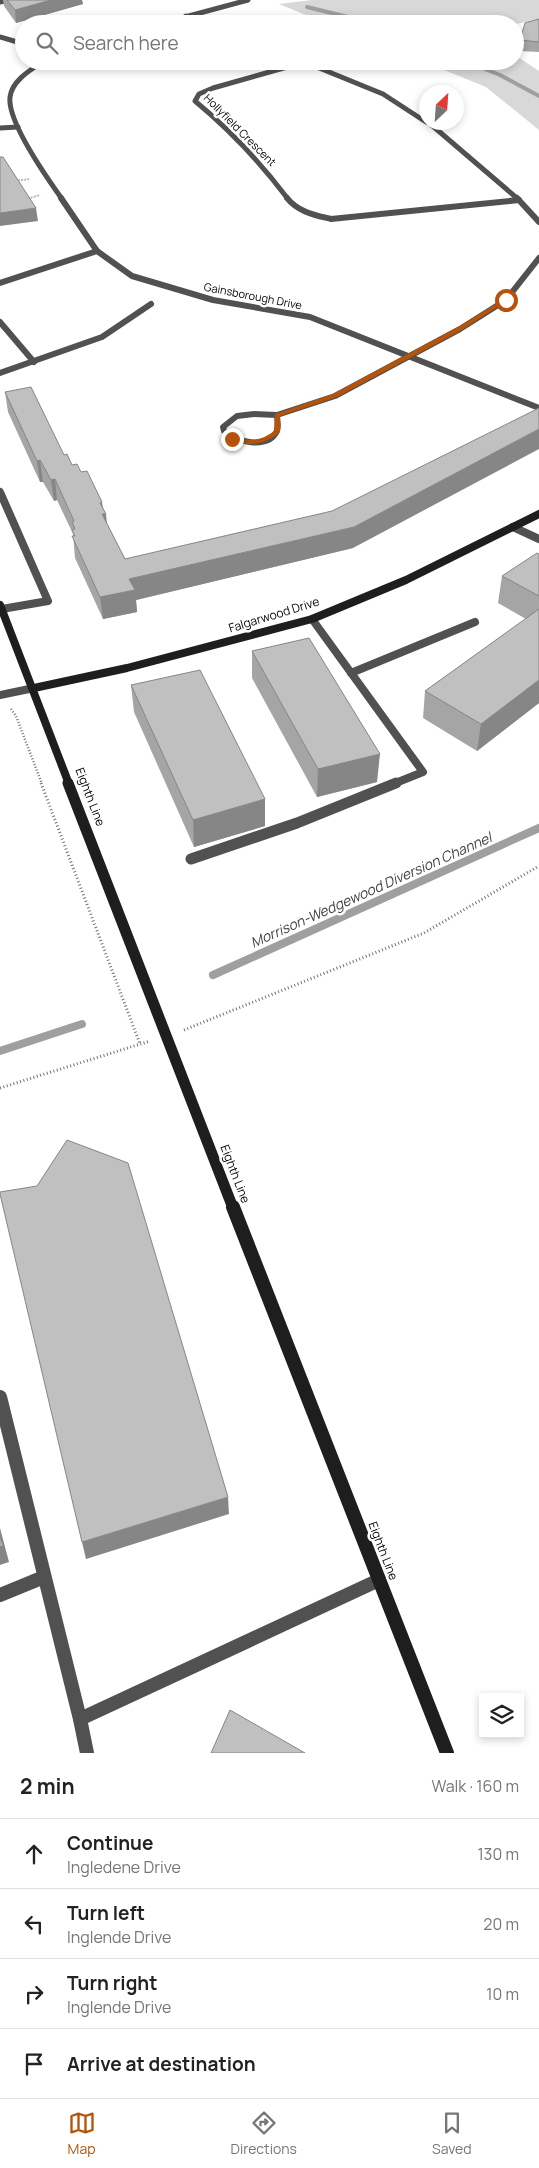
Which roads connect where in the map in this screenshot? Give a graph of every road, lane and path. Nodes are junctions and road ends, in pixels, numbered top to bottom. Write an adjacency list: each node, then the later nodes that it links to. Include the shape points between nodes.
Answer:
1 (10, 0): 3 (street)
2 (248, 0): 4 (street)
3 (0, 2)
4 (190, 15)
5 (1, 38): 6 (street)
6 (15, 42)
7 (32, 70): 11 (street, Gainsborough Drive, via 10,95 11,113)
8 (276, 70): 17 (street, Hollyfield Crescent, via 213,88 199,94 195,101 268,172 292,204 309,214 331,219)
9 (324, 70): 10 (street, via 383,93)
10 (419, 116)
11 (18, 126): 12 (street); 14 (street, Gainsborough Drive)
12 (0, 128)
13 (436, 130): 17 (street)
14 (46, 176): 15 (path); 16 (street, Gainsborough Drive)
15 (9, 182)
16 (55, 190): 18 (path); 20 (street, Gainsborough Drive)
17 (519, 200): 19 (street)
18 (19, 202)
19 (539, 222)
20 (97, 251): 22 (street); 25 (street, Gainsborough Drive, via 132,276 213,300 310,317)
21 (539, 258): 25 (street, via 506,300)
22 (0, 283)
23 (151, 304): 26 (street, via 102,337)
24 (0, 322): 26 (street)
25 (407, 355): 28 (street, Gainsborough Drive); 29 (street, via 335,396)
26 (34, 362): 27 (street)
27 (0, 373)
28 (539, 408)
29 (277, 415): 29 (street, via 238,416 226,423 224,432 240,442 267,440 277,432)
30 (0, 492): 34 (street, via 48,601)
31 (539, 514): 32 (street, Falgarwood Drive)
32 (513, 527): 33 (street); 35 (street, Falgarwood Drive, via 406,580)
33 (539, 540)
34 (1, 607): 38 (street, Eighth Line)
35 (312, 619): 37 (street); 38 (street, Falgarwood Drive, via 127,668)
36 (475, 622): 37 (street)
37 (351, 673): 40 (street, via 424,772 297,823)
38 (34, 688): 39 (street, Falgarwood Drive); 42 (street, Eighth Line)
39 (0, 695): 43 (path, via 16,716)
40 (191, 859)
41 (539, 866): 42 (path, via 424,933)
42 (166, 1037): 43 (path); 47 (street, Eighth Line)
43 (140, 1044): 44 (path)
44 (0, 1088)
45 (0, 1397): 46 (street)
46 (44, 1577): 48 (street); 49 (street)
47 (380, 1580): 49 (street); 51 (street, Eighth Line)
48 (0, 1594)
49 (80, 1719): 50 (street)
50 (87, 1753)
51 (447, 1753)

